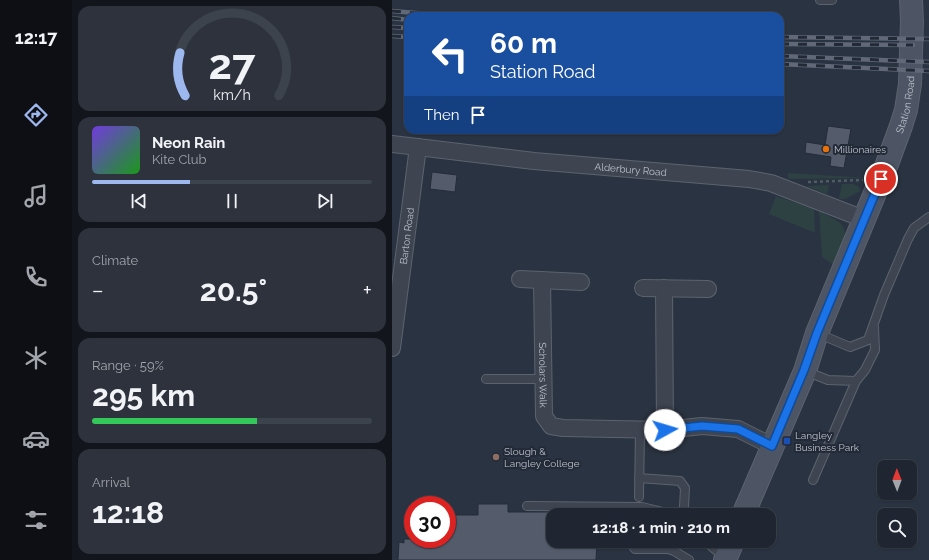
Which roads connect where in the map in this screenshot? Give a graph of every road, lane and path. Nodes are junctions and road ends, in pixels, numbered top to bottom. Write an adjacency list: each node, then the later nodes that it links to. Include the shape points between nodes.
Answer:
1 (820, 0): 2 (lane)
2 (832, 0)
3 (910, 0): 9 (main road, Station Road, via 910,84 906,110)
4 (392, 144): 5 (street, Alderbury Road)
5 (418, 147): 9 (street, Alderbury Road, via 534,161 749,179 771,183); 18 (street, Barton Road)
6 (868, 180): 7 (path)
7 (801, 182)
8 (929, 217): 16 (lane, via 911,233)
9 (864, 219): 17 (main road, Station Road)
10 (520, 279): 11 (street)
11 (542, 280): 12 (street); 21 (street, Scholars Walk)
12 (582, 282)
13 (643, 288): 14 (street)
14 (664, 288): 15 (street); 24 (street)
15 (708, 289)
16 (874, 322): 17 (lane, via 868,340 850,347); 22 (lane, via 876,350)
17 (817, 333): 19 (main road, Station Road)
18 (392, 348)
19 (804, 370): 22 (lane, via 828,380); 25 (main road, Station Road)
20 (486, 378): 21 (lane)
21 (543, 379): 23 (street, Scholars Walk, via 544,416 551,426)
22 (856, 381): 27 (lane)
23 (640, 430): 24 (street, Scholars Walk); 26 (lane)
24 (665, 430): 25 (street, Scholars Walk, via 702,426 738,429)
25 (772, 446): 32 (main road, Station Road)
26 (639, 478): 28 (lane); 30 (lane, via 680,481 684,488)
27 (813, 480)
28 (639, 497)
29 (528, 506): 31 (lane)
30 (684, 507)
31 (569, 508)
32 (747, 508)
33 (634, 548): 36 (lane, via 668,549)
34 (718, 548): 35 (lane)
35 (728, 553)
36 (688, 560)

